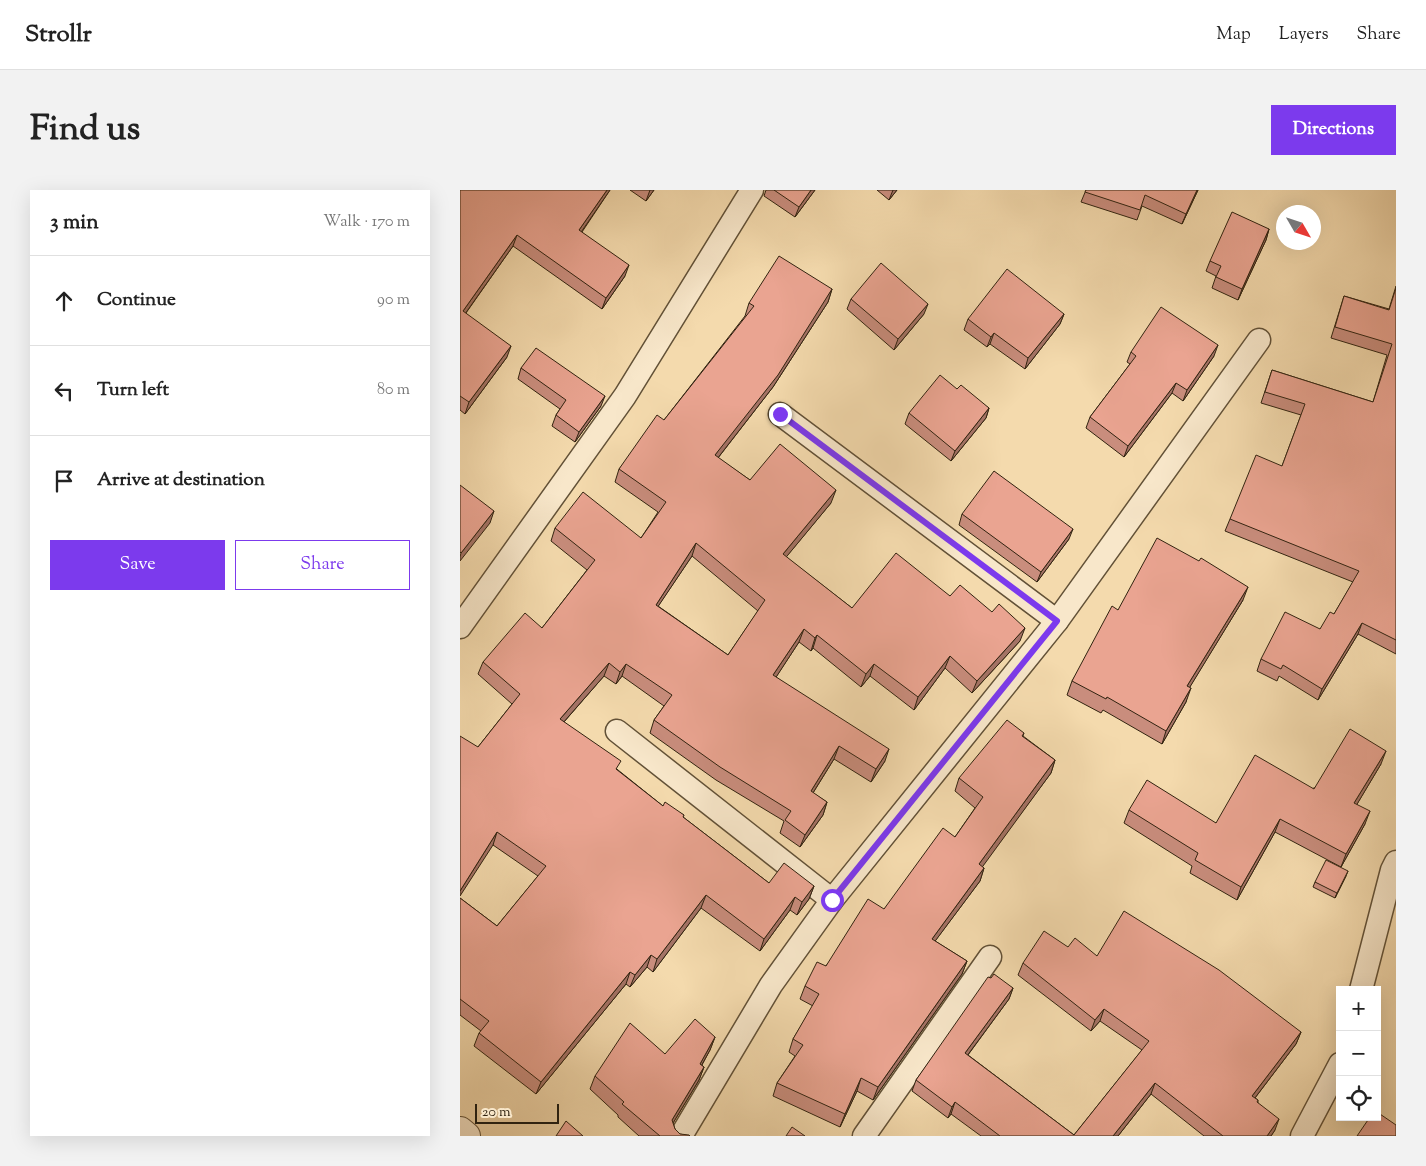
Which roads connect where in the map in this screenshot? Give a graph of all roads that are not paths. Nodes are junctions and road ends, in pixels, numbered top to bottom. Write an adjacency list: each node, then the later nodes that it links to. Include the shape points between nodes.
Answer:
1 (752, 190): 5 (street, via 625,396)
2 (1259, 340): 4 (street)
3 (780, 414): 4 (street)
4 (1057, 621): 8 (street)
5 (460, 627)
6 (617, 731): 8 (street)
7 (1396, 862): 10 (street)
8 (832, 900): 14 (street, via 771,985)
9 (990, 957): 15 (street)
10 (1362, 986)
11 (1336, 1072): 16 (street)
12 (460, 1131): 13 (street)
13 (466, 1136)
14 (681, 1136)
15 (864, 1136)
16 (1302, 1136)

